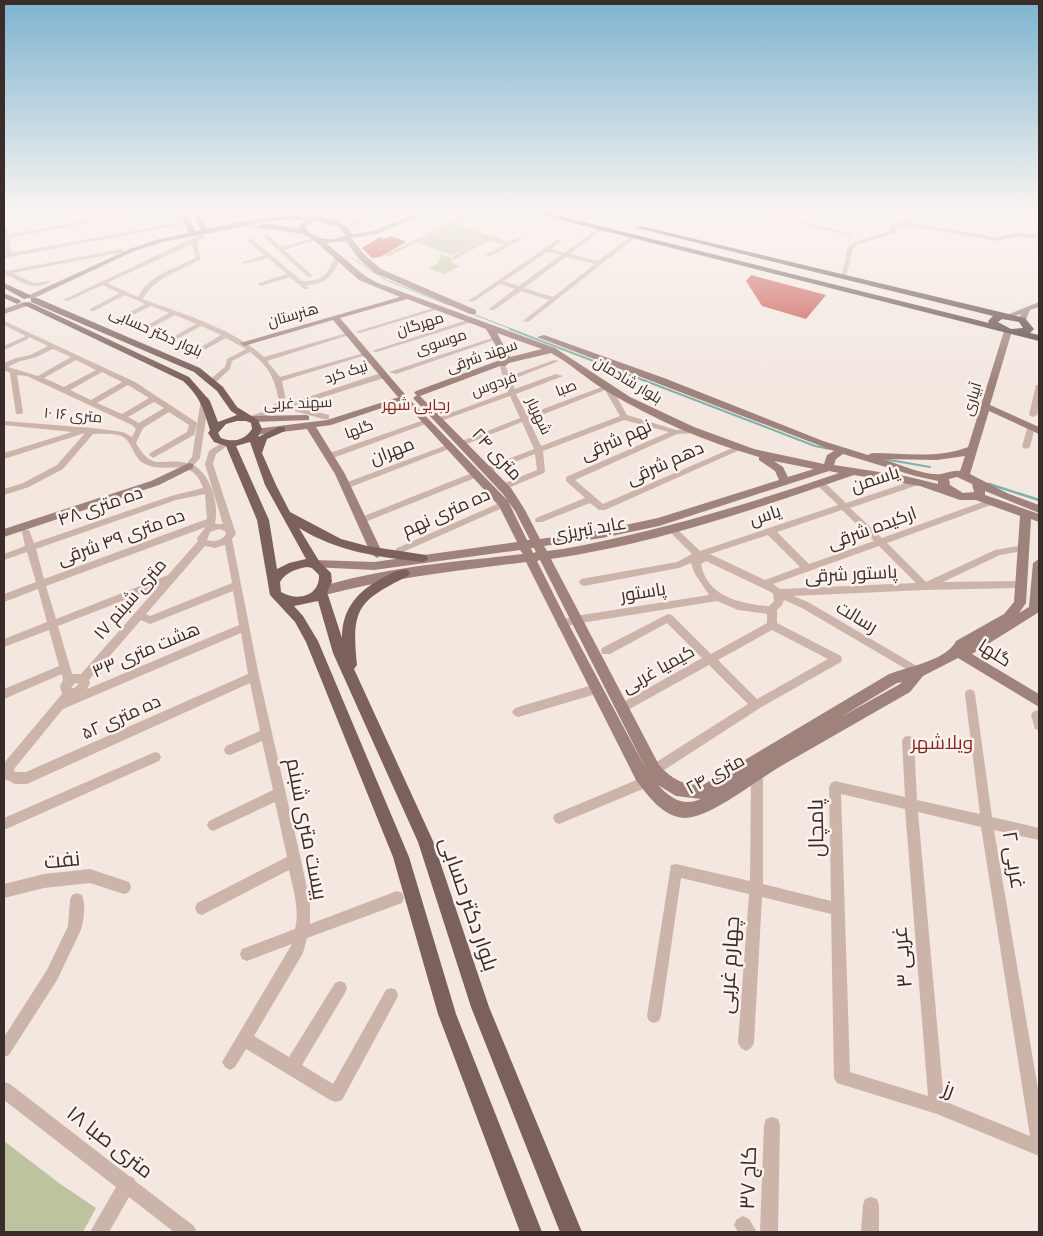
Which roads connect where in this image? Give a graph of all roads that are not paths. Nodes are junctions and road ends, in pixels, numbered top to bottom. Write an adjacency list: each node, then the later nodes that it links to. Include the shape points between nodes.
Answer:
1 (36, 268): 21 (street)
2 (46, 268): 29 (street)
3 (89, 268): 29 (main road)
4 (103, 268): 40 (main road)
5 (133, 268): 28 (street)
6 (181, 268): 38 (street, via 145,289)
7 (282, 268): 20 (street)
8 (301, 268): 23 (street)
9 (336, 268): 26 (street, via 328,277 306,284)
10 (352, 268): 36 (main road, بلوار شادمان, via 375,285)
11 (374, 268): 129 (main road, بلوار شادمان, via 390,278 471,311)
12 (520, 268): 27 (street)
13 (550, 268): 33 (street)
14 (592, 268): 39 (street)
15 (766, 268): 54 (highway)
16 (777, 268): 54 (highway)
17 (784, 268): 54 (highway)
18 (805, 268): 24 (highway)
19 (845, 268): 24 (street)
20 (285, 270): 22 (street); 25 (street)
21 (5, 273): 29 (street, via 32,285)
22 (291, 276): 26 (street); 30 (street)
23 (310, 276)
24 (843, 277): 54 (highway)
25 (256, 279)
26 (299, 282): 32 (street)
27 (499, 282): 33 (street); 41 (street)
28 (102, 283): 34 (street); 37 (street)
29 (50, 284): 40 (main road)
30 (261, 284)
31 (4, 285): 40 (main road, بلوار دکتر حسابی)
32 (306, 288)
33 (522, 289): 39 (street); 46 (street)
34 (125, 293): 38 (street); 47 (street)
35 (4, 296): 40 (main road, بلوار دکتر حسابی)
36 (407, 297): 45 (main road, بلوار شادمان); 50 (main road, هنرستان)
37 (66, 300)
38 (140, 300): 42 (street)
39 (554, 300): 53 (street)
40 (26, 301): 44 (main road); 48 (main road); 86 (main road, بلوار دکتر حسابی, via 180,361); 95 (main road, بلوار دکتر حسابی, via 186,379)
41 (471, 301)
42 (150, 304): 49 (street); 52 (street)
43 (1035, 306): 54 (main road); 58 (main road)
44 (4, 308)
45 (439, 308): 51 (main road, بلوار شادمان); 60 (street)
46 (492, 309)
47 (92, 310)
48 (4, 312)
49 (174, 313): 56 (street); 59 (street)
50 (339, 316): 60 (main road, ۲۴ متری); 67 (main road, هنرستان)
51 (473, 320): 57 (main road, بلوار شادمان); 71 (street, مهرگان)
52 (117, 321)
53 (526, 321)
54 (1002, 322): 58 (highway); 58 (highway); 98 (main road, آبیاری)
55 (4, 323): 68 (street)
56 (200, 324): 62 (street); 66 (street)
57 (489, 326): 64 (main road); 73 (main road, بلوار شادمان)
58 (1029, 327): 61 (highway); 65 (highway)
59 (141, 331)
60 (354, 333): 71 (main road, ۲۴ متری); 76 (street)
61 (1039, 334)
62 (226, 335): 67 (street); 72 (street)
63 (26, 338): 69 (street)
64 (497, 338): 77 (main road, via 506,356); 81 (street, موسوی)
65 (1039, 338)
66 (166, 343)
67 (244, 343): 70 (street)
68 (52, 347): 74 (street); 75 (street, via 32,357)
69 (4, 348): 75 (street, via 15,352)
70 (252, 349): 76 (street); 86 (street, via 229,360 228,368)
71 (370, 352): 81 (main road, ۲۴ متری); 85 (street, مهرگان)
72 (193, 354)
73 (556, 357): 77 (main road, سهند شرقی, via 541,351); 84 (street); 88 (main road, بلوار شادمان)
74 (76, 358): 79 (street); 83 (street)
75 (18, 359): 78 (street)
76 (262, 360): 85 (street)
77 (502, 364): 84 (street, شهریار); 93 (main road, سهند شرقی)
78 (4, 367): 80 (street)
79 (101, 370): 87 (street); 90 (street)
80 (13, 372): 83 (street); 100 (street)
81 (388, 373): 92 (main road, ۲۴ متری); 97 (street, نیک کرد)
82 (559, 376): 91 (street, فردوس)
83 (38, 378): 90 (street)
84 (508, 378): 91 (street, شهریار)
85 (278, 380): 97 (street)
86 (212, 381): 107 (main road, بلوار دکتر حسابی, via 234,410)
87 (128, 382): 94 (street); 96 (street)
88 (607, 387): 105 (street); 106 (street, صبا); 119 (main road, بلوار شادمان)
89 (1039, 387): 101 (street)
90 (63, 391): 96 (street)
91 (512, 392): 106 (street, شهریار); 108 (street, فردوس)
92 (404, 396): 93 (main road, سهند شرقی); 102 (main road, سهند غربی); 109 (main road, ۲۴ متری)
93 (419, 396): 108 (main road, ۲۴ متری)
94 (153, 399): 99 (street); 103 (street)
95 (205, 399): 118 (main road, بلوار دکتر حسابی, via 213,414); 136 (street, via 196,458)
96 (91, 404): 103 (street)
97 (285, 404): 104 (street); 107 (street, نیک کرد)
98 (986, 406): 115 (main road); 127 (main road, آبیاری)
99 (168, 409): 113 (street); 131 (street, via 193,424 191,433)
100 (19, 412)
101 (1032, 415)
102 (346, 416): 104 (main road, سهند غربی); 112 (main road, سهند غربی)
103 (122, 417): 113 (street)
104 (326, 417): 107 (main road, سهند غربی)
105 (624, 417): 120 (street); 128 (street)
106 (525, 418): 124 (street, صبا); 128 (street, شهریار)
107 (250, 419): 118 (main road, via 229,419); 121 (main road, via 257,425)
108 (438, 419): 124 (main road, ۲۴ متری)
109 (427, 422): 124 (main road, ۲۴ متری); 133 (street, گلها)
110 (4, 423): 111 (street, ۱۰ متری ۱۶)
111 (20, 424): 116 (street); 117 (street, ۱۰ متری ۱۶)
112 (310, 426): 114 (main road, سهند غربی); 133 (main road)
113 (138, 427): 122 (street)
114 (282, 429): 121 (main road, سهند غربی); 130 (main road, via 263,437)
115 (1035, 429): 125 (street)
116 (4, 430)
117 (88, 430): 122 (street, ۱۰ متری ۱۶, via 123,434); 132 (street); 150 (street, via 60,467 26,485)
118 (214, 430): 123 (main road, via 217,440)
119 (696, 431): 120 (street); 126 (main road, بلوار شادمان)
120 (676, 432): 152 (street, نهم شرقی, via 569,479)
121 (254, 434): 123 (main road, via 243,441); 130 (main road)
122 (134, 444): 131 (street, ۱۰ متری ۱۶); 135 (street, via 144,461)
123 (228, 444): 168 (street, بیست متری شبنم, via 212,453 209,464); 187 (main road, via 263,520)
124 (456, 445): 139 (main road, ۲۴ متری); 146 (street, مهران)
125 (1026, 447)
126 (745, 449): 137 (main road, بلوار شادمان); 142 (main road, via 779,469); 152 (street, دهم شرقی, via 602,508)
127 (973, 449): 134 (main road, via 964,454 936,456); 140 (main road, آبیاری)
128 (539, 450): 139 (street); 148 (street, شهریار, via 541,471)
129 (842, 450): 134 (main road, بلوار شادمان); 137 (main road, via 831,457)
130 (258, 452): 157 (main road)
131 (152, 455): 135 (street, ۱۰ متری ۱۶)
132 (4, 456)
133 (330, 456): 146 (main road)
134 (860, 456): 141 (main road, بلوار شادمان)
135 (171, 466): 136 (street)
136 (189, 466): 147 (street); 162 (main road, via 152,474); 167 (main road, via 155,483)
137 (828, 468): 138 (main road, بلوار شادمان); 142 (main road, عابد تبریزی)
138 (856, 471): 143 (main road, بلوار شادمان); 144 (main road, عابد تبریزی)
139 (482, 472): 148 (main road, ۲۴ متری); 160 (street)
140 (964, 476): 141 (main road, بلوار شادمان, via 951,474); 145 (main road)
141 (944, 478): 149 (main road, via 943,484)
142 (785, 482): 173 (main road, عابد تبریزی, via 660,522)
143 (918, 482): 149 (main road, بلوار شادمان); 155 (street, یاسمن)
144 (820, 483): 155 (street); 164 (main road, عابد تبریزی)
145 (977, 483): 151 (main road, via 981,492); 156 (main road)
146 (345, 486): 160 (main road)
147 (208, 490): 163 (street, via 212,504); 171 (street, ده متری ۴۸, via 174,498)
148 (502, 491): 154 (main road, ۲۴ متری); 173 (main road, ۲۴ متری, via 520,510)
149 (949, 491): 151 (main road, بلوار شادمان, via 964,497)
150 (4, 492)
151 (976, 496): 153 (main road, بلوار شادمان)
152 (591, 499): 161 (street)
153 (991, 502): 158 (main road, بلوار شادمان); 170 (street, ارکیده شرقی)
154 (504, 504): 174 (street, ده متری نهم); 175 (main road, ۲۴ متری)
155 (843, 507): 165 (street, یاس); 170 (street)
156 (1039, 509)
157 (287, 514): 176 (main road, via 336,543); 181 (main road)
158 (1026, 514): 159 (main road, بلوار شادمان); 172 (main road)
159 (1039, 518)
160 (362, 520): 176 (main road)
161 (539, 520)
162 (4, 524)
163 (211, 525): 168 (street, via 223,526); 169 (street, ۱۷ متری شبنم, via 203,535); 188 (street, ده متری ۴۹ شرقی)
164 (673, 530): 173 (main road, عابد تبریزی, via 596,547); 177 (street)
165 (770, 531): 177 (street, یاس); 182 (street)
166 (26, 532): 171 (street)
167 (4, 533)
168 (229, 534): 169 (street, via 215,545); 191 (street, بیست متری شبنم)
169 (204, 542): 184 (street, ۱۷ متری شبنم)
170 (879, 543): 182 (street, ارکیده شرقی); 192 (street)
171 (31, 548): 178 (street, ده متری ۴۸); 188 (street)
172 (1024, 548): 185 (main road); 192 (street, پاستور شرقی, via 998,552)
173 (541, 549): 175 (main road, عابد تبریزی); 202 (main road, ۲۴ متری)
174 (400, 550)
175 (527, 551): 179 (main road, عابد تبریزی); 183 (main road, عابد تبریزی); 202 (main road, ۲۴ متری)
176 (377, 554): 179 (main road)
177 (699, 556): 186 (street, یاس, via 679,566); 189 (street, رسالت, via 712,558); 196 (street, via 696,568)
178 (4, 557)
179 (422, 558): 181 (main road, عابد تبریزی, via 362,567)
180 (1039, 563): 190 (main road)
181 (315, 564): 187 (main road, via 290,566 282,570); 193 (main road, via 325,572)
182 (807, 568): 189 (street, ارکیده شرقی)
183 (404, 573): 193 (main road, عابد تبریزی); 213 (main road, via 365,594 352,612 347,642)
184 (173, 577): 201 (street, ۱۷ متری شبنم); 203 (street)
185 (1021, 581): 190 (main road, via 1033,579); 192 (street, پاستور شرقی); 198 (main road)
186 (584, 582)
187 (273, 583): 197 (main road, via 276,596)
188 (41, 584): 195 (street, ده متری ۴۹ شرقی); 203 (street)
189 (764, 584): 194 (street, رسالت)
190 (1037, 584): 200 (main road)
191 (237, 585): 201 (street, via 150,620); 205 (street, بیست متری شبنم)
192 (925, 586): 194 (street, پاستور شرقی)
193 (321, 591): 197 (main road, via 298,602); 213 (main road, بلوار دکتر حسابی, via 331,630)
194 (778, 593): 199 (street, via 779,602); 211 (street, رسالت, via 805,605)
195 (4, 598)
196 (716, 598): 199 (street, via 766,610); 202 (street, پاستور)
197 (281, 600): 265 (main road, via 299,618 312,641 401,857 447,1014)
198 (1020, 603): 200 (main road); 208 (main road, ۲۴ متری, via 1008,617 961,645)
199 (772, 608): 204 (street)
200 (1037, 608): 208 (main road, ۲۴ متری, via 969,650)
201 (140, 615): 214 (street, ۱۷ متری شبنم, via 83,679 82,688)
202 (569, 622): 215 (main road, ۲۴ متری); 221 (main road, ۲۴ متری)
203 (52, 624): 206 (street); 210 (street)
204 (772, 625): 209 (street, کیمیا غربی); 220 (street, via 837,659)
205 (245, 627): 212 (street, بیست متری شبنم); 219 (street, هشت متری ۳۳)
206 (4, 643)
207 (606, 651): 209 (street, via 668,618)
208 (958, 652): 211 (main road, ۲۴ متری); 218 (main road, گلها)
209 (711, 660): 220 (street); 221 (street, کیمیا غربی)
210 (65, 668): 214 (street); 216 (street)
211 (918, 672): 225 (main road, ۲۴ متری, via 905,688)
212 (254, 676): 219 (street, ده متری ۵۲, via 27,778 9,775 8,767); 223 (street, بیست متری شبنم)
213 (352, 680): 266 (main road, بلوار دکتر حسابی, via 425,841 480,1007)
214 (70, 687): 219 (street)
215 (596, 689): 222 (street); 229 (main road, ۲۴ متری)
216 (4, 694)
217 (970, 694): 233 (street, ۲ غربی)
218 (1039, 701)
219 (61, 705)
220 (756, 705): 229 (street)
221 (622, 708): 229 (main road, ۲۴ متری)
222 (518, 712)
223 (267, 733): 226 (street); 230 (street, بیست متری شبنم)
224 (908, 741): 231 (street, ۳ غربی)
225 (797, 744): 228 (main road, ۲۴ متری); 229 (main road, ۲۴ متری, via 704,792 684,793)
226 (230, 750)
227 (155, 758): 234 (street)
228 (756, 772): 229 (main road, ۲۴ متری, via 691,810 674,808 654,792); 239 (street, چهارم غربی)
229 (650, 776): 232 (street)
230 (280, 793): 235 (street); 237 (street, بیست متری شبنم)
231 (911, 805): 233 (street, پامچال); 244 (street, پامچال, via 835,787); 257 (street, ۳ غربی)
232 (559, 818)
233 (986, 823): 236 (street, پامچال); 259 (street, ۲ غربی)
234 (4, 824)
235 (213, 825)
236 (1039, 834)
237 (296, 860): 243 (street); 245 (street, بیست متری شبنم, via 303,903)
238 (124, 887): 240 (street, نفت, via 90,876 44,881)
239 (756, 889): 244 (street); 249 (street, via 676,870); 251 (street, چهارم غربی)
240 (4, 891)
241 (397, 898): 245 (street)
242 (77, 900): 252 (street, via 75,927 52,975)
243 (202, 908)
244 (838, 909): 255 (street, پامچال)
245 (301, 934): 246 (street); 250 (street, بیست متری شبنم, via 298,948 283,976)
246 (247, 954)
247 (340, 988): 254 (street)
248 (391, 995): 254 (street, via 336,1094)
249 (654, 1016)
250 (244, 1039): 253 (street, بیست متری شبنم); 254 (street)
251 (746, 1043)
252 (4, 1050)
253 (230, 1062)
254 (292, 1068)
255 (842, 1078): 257 (street, رز)
256 (4, 1090): 261 (street, متری صبا ۱۸)
257 (937, 1106): 260 (street, رز)
258 (772, 1125): 267 (street, کاج ۳۷)
259 (1039, 1141)
260 (1039, 1148)
261 (128, 1184): 263 (street); 264 (street, متری صبا ۱۸)
262 (870, 1205): 268 (street)
263 (99, 1232)
264 (188, 1232)
265 (531, 1232)
266 (571, 1232)
267 (769, 1232)
268 (870, 1232)

